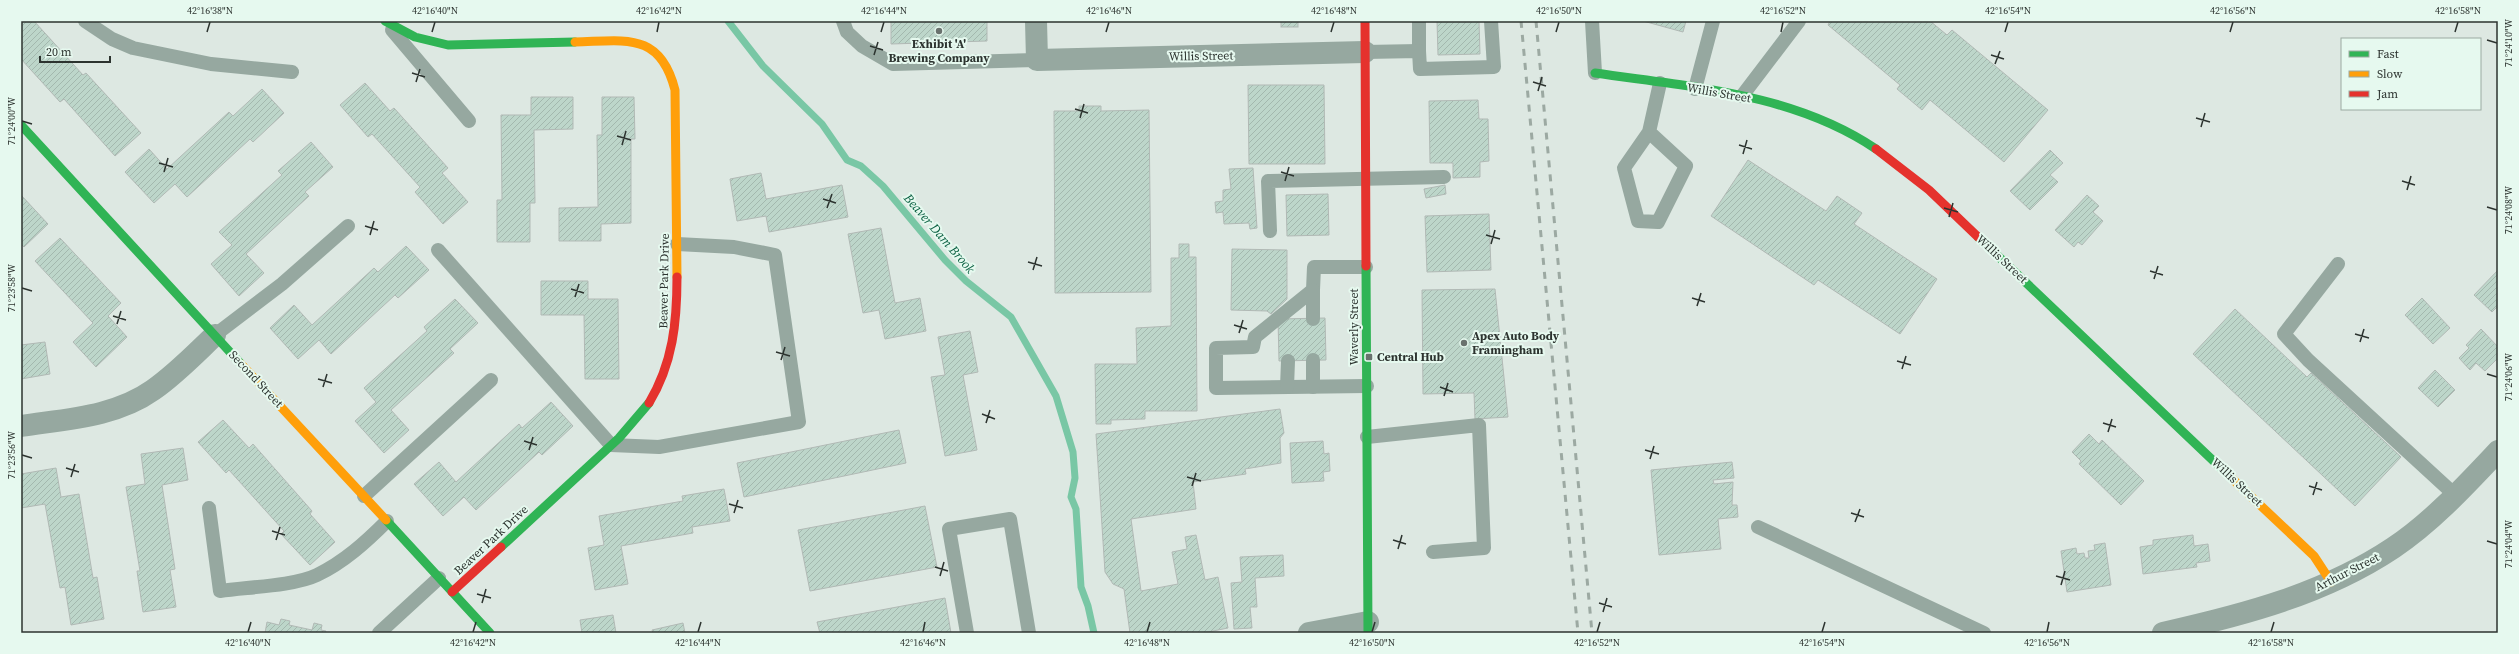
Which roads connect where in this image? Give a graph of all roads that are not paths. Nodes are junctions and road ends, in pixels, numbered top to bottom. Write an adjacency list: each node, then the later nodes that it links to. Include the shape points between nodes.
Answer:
1 (85, 21): 14 (lane, via 112,39 133,48 211,64)
2 (385, 21): 19 (lane); 26 (street, Beaver Park Drive, via 405,34 448,45 617,40 642,43 659,53 671,70 675,90)
3 (843, 21): 13 (lane, via 847,32 862,46 893,64)
4 (1036, 21): 13 (street)
5 (1365, 21): 12 (street, Waverly Street)
6 (1419, 21): 11 (lane)
7 (1491, 21): 11 (lane, via 1494,67 1420,68)
8 (1592, 21): 15 (lane)
9 (1713, 21): 17 (lane)
10 (1799, 21): 18 (lane)
11 (1419, 51): 12 (lane)
12 (1365, 52): 13 (street, Willis Street); 23 (street, Waverly Street)
13 (1037, 60)
14 (292, 72)
15 (1595, 73): 16 (street, Willis Street)
16 (1660, 83): 17 (street, Willis Street); 21 (lane)
17 (1695, 89): 18 (street, Willis Street)
18 (1742, 96): 50 (street, Willis Street, via 1784,106 1845,129 1872,146 1929,190 2314,556)
19 (469, 121)
20 (21, 125): 32 (street, Second Street)
21 (1649, 132): 21 (lane, via 1624,168 1638,221 1658,222 1686,166)
22 (1444, 177): 23 (lane)
23 (1366, 179): 25 (lane, via 1268,181); 29 (street, Waverly Street)
24 (348, 226): 32 (lane, via 282,284)
25 (1270, 230)
26 (677, 244): 41 (street, Beaver Park Drive, via 677,314 674,341 667,367 642,412); 41 (lane, via 734,247 775,255 799,422 659,447)
27 (438, 250): 41 (lane)
28 (2338, 264): 43 (lane, via 2284,334 2308,360)
29 (1366, 267): 30 (lane, via 1314,268); 37 (street, Waverly Street)
30 (1313, 290): 31 (lane); 38 (lane, via 1289,314 1255,337 1253,347 1216,348 1216,388)
31 (1313, 319)
32 (215, 335): 39 (street, via 152,391 121,407 91,416); 44 (street, Second Street)
33 (1313, 360): 36 (lane)
34 (1288, 361): 38 (lane)
35 (491, 380): 44 (lane)
36 (1313, 386): 37 (lane); 38 (lane)
37 (1367, 386): 40 (street, Waverly Street)
38 (1288, 387)
39 (21, 426)
40 (1367, 437): 48 (lane, via 1479,424 1484,548); 52 (street, Waverly Street)
41 (611, 445): 51 (street, Beaver Park Drive)
42 (2498, 451): 43 (street, Arthur Street)
43 (2455, 495): 50 (street, Arthur Street, via 2394,548)
44 (364, 496): 46 (street, Second Street)
45 (209, 508): 46 (lane, via 220,591 316,576 356,549)
46 (387, 521): 49 (street, Second Street)
47 (1758, 527): 58 (lane)
48 (1433, 552)
49 (439, 578): 51 (street, Second Street); 53 (lane)
50 (2331, 582): 59 (street, Arthur Street, via 2255,611)
51 (452, 592): 54 (street, Second Street)
52 (1368, 628): 57 (street)
53 (379, 633)
54 (490, 633)
55 (967, 633): 56 (lane, via 948,529 1010,519)
56 (1029, 633)
57 (1309, 633)
58 (1984, 633)
59 (2163, 633)

